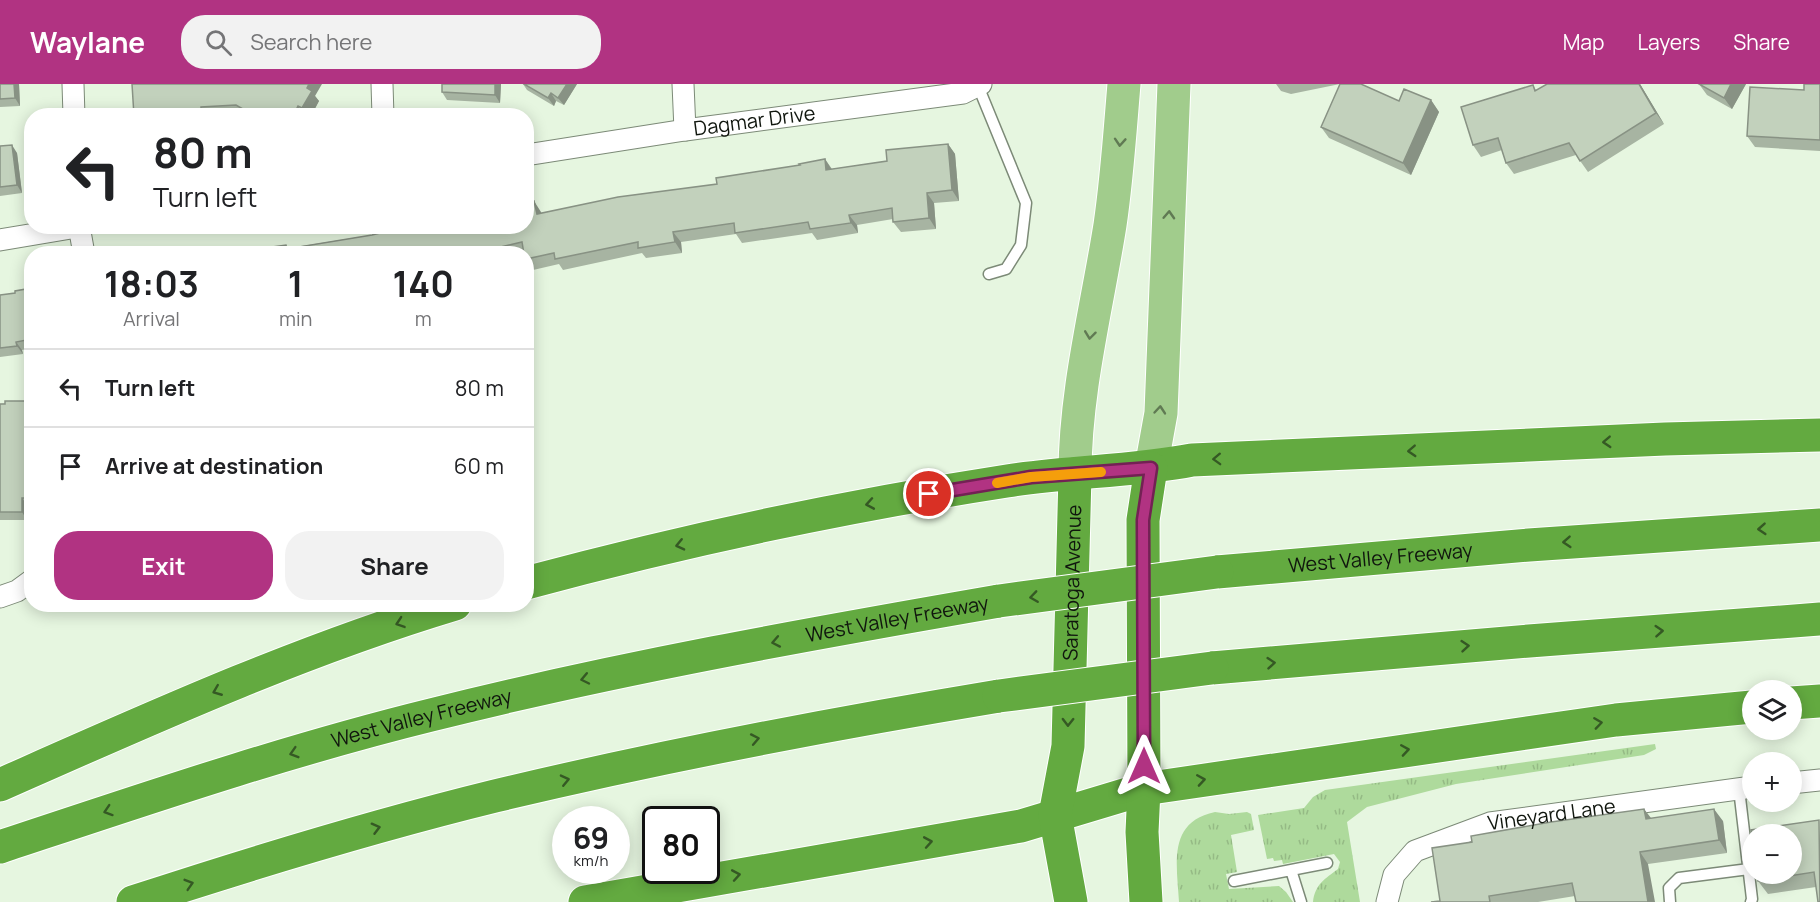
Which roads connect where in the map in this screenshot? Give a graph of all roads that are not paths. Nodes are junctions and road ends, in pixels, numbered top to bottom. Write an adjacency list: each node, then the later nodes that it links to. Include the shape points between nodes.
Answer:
1 (73, 84): 7 (street)
2 (382, 84): 8 (street)
3 (683, 84): 9 (street)
4 (1125, 84): 16 (main road, Saratoga Avenue, one-way to 16, via 1118,170 1091,325 1075,450)
5 (1174, 84): 15 (main road, one-way to 5, via 1161,412)
6 (979, 85): 9 (street, Dagmar Drive, via 963,93); 13 (lane, via 1026,203 1021,245 1006,269)
7 (74, 108)
8 (383, 108)
9 (685, 130): 10 (street, Dagmar Drive)
10 (534, 154)
11 (37, 234): 12 (street)
12 (0, 240)
13 (988, 274)
14 (1820, 435): 15 (highway, one-way to 15, via 1197,460)
15 (1151, 468): 16 (highway); 30 (highway, via 1143,520)
16 (1076, 474): 18 (highway, one-way to 18, via 1031,477 850,507); 31 (highway, Saratoga Avenue, one-way to 31, via 1068,747)
17 (1820, 525): 32 (highway, West Valley Freeway, one-way to 32, bridge, via 1217,572 999,601 659,663 429,715 224,774)
18 (534, 581)
19 (24, 586): 20 (street)
20 (0, 597)
21 (432, 612): 28 (highway, one-way to 28, via 214,693)
22 (1820, 619): 38 (highway, one-way to 22, bridge, via 347,836 494,796 731,743 999,696 1212,668)
23 (1820, 701): 24 (highway)
24 (1802, 703)
25 (1742, 708): 30 (highway, one-way to 25, via 1616,720)
26 (1820, 780): 27 (street)
27 (1802, 782)
28 (0, 785)
29 (1742, 788): 43 (street, Vineyard Lane, via 1490,823 1415,850 1394,875)
30 (1144, 789): 31 (highway); 41 (highway)
31 (1056, 814): 39 (highway, one-way to 31, via 1022,826); 40 (highway, Saratoga Avenue)
32 (0, 847)
33 (1327, 863): 34 (lane)
34 (1292, 870): 36 (lane); 42 (lane)
35 (1742, 870): 44 (lane, via 1679,878 1669,888)
36 (1234, 881)
37 (1750, 884): 45 (lane)
38 (133, 902)
39 (585, 902)
40 (1071, 902)
41 (1146, 902)
42 (1301, 902)
43 (1387, 902)
44 (1670, 902)
45 (1751, 902)

